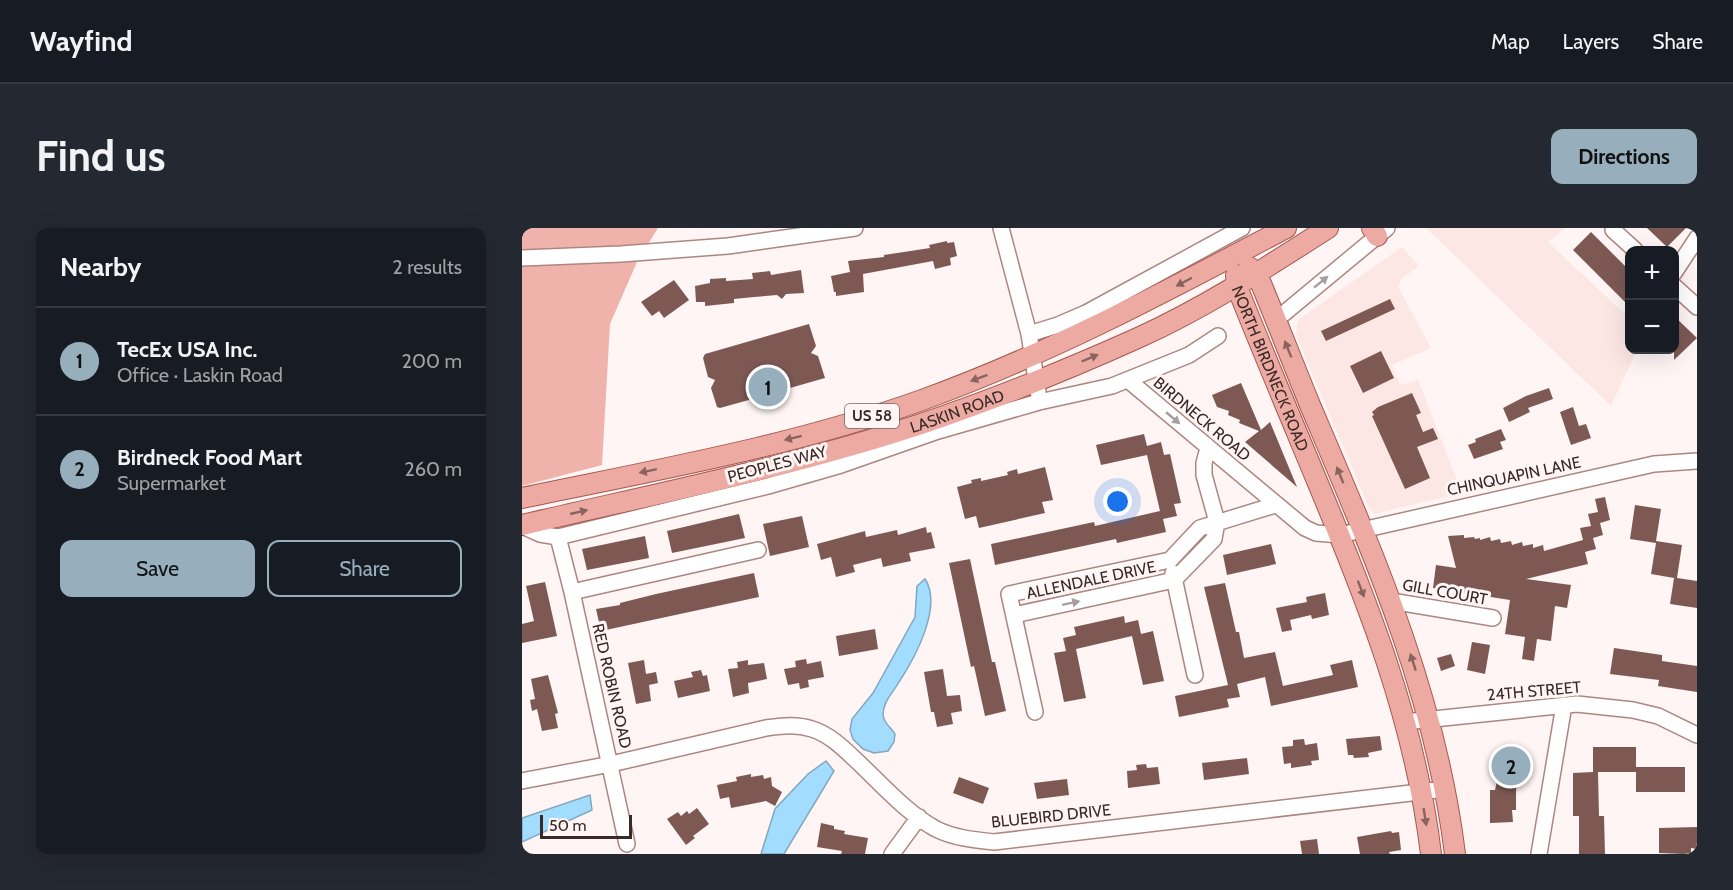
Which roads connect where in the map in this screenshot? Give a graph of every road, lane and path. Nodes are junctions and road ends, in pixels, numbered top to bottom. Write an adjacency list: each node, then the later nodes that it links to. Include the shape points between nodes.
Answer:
1 (855, 228): 13 (street, via 728,246)
2 (990, 228): 8 (street)
3 (1242, 228): 9 (street)
4 (1286, 228): 12 (main road, LASKIN ROAD / US 58)
5 (1328, 228): 15 (main road, LASKIN ROAD / US 58)
6 (1613, 230): 11 (street)
7 (1379, 231): 19 (street, one-way to 7)
8 (1002, 234): 20 (street)
9 (1227, 237): 12 (street); 20 (street, via 1086,313)
10 (1697, 238): 14 (street)
11 (1631, 246)
12 (1236, 254): 15 (main road, NORTH BIRDNECK ROAD); 16 (main road, NORTH BIRDNECK ROAD); 22 (main road, LASKIN ROAD / US 58, one-way to 22, via 1137,307)
13 (522, 258)
14 (1679, 265)
15 (1257, 274): 16 (main road, LASKIN ROAD / US 58); 19 (main road, NORTH BIRDNECK ROAD)
16 (1237, 287): 24 (main road, LASKIN ROAD / US 58, one-way to 16, via 1142,336); 36 (main road, NORTH BIRDNECK ROAD)
17 (1679, 291): 18 (street)
18 (1697, 307)
19 (1276, 320): 35 (main road, NORTH BIRDNECK ROAD, one-way to 19)
20 (1029, 334): 22 (street)
21 (1218, 336): 23 (street, via 1190,355)
22 (1033, 355): 24 (street); 27 (main road, LASKIN ROAD / US 58, one-way to 27, via 865,419)
23 (1128, 380): 25 (street, BIRDNECK ROAD); 26 (street, BIRDNECK ROAD, one-way to 26)
24 (1036, 381): 25 (street); 30 (main road, LASKIN ROAD / US 58, via 920,424 790,462)
25 (1039, 402): 30 (street, PEOPLES WAY, via 841,465)
26 (1208, 448): 32 (street, BIRDNECK ROAD); 33 (street, via 1204,475)
27 (705, 459): 29 (main road); 31 (main road, LASKIN ROAD / US 58, one-way to 31)
28 (1697, 461): 35 (street, CHINQUAPIN LANE, via 1654,464)
29 (711, 481): 30 (main road, LASKIN ROAD / US 58); 34 (main road, LASKIN ROAD / US 58, one-way to 29)
30 (737, 484): 37 (street, PEOPLES WAY)
31 (522, 498)
32 (1275, 505): 33 (street, ALLENDALE DRIVE); 36 (street, BIRDNECK ROAD, via 1305,528)
33 (1217, 522): 39 (street, ALLENDALE DRIVE, via 1200,528); 40 (street, ALLENDALE DRIVE, via 1214,539)
34 (522, 526): 37 (street, PEOPLES WAY)
35 (1363, 529): 36 (street, CHINQUAPIN LANE); 42 (main road, NORTH BIRDNECK ROAD)
36 (1340, 535): 49 (main road, NORTH BIRDNECK ROAD, one-way to 49, via 1380,638)
37 (558, 537): 41 (street, RED ROBIN ROAD)
38 (758, 550): 41 (street)
39 (1170, 560): 40 (street); 43 (street, ALLENDALE DRIVE, via 1009,594)
40 (1174, 580): 43 (street, ALLENDALE DRIVE, one-way to 40); 45 (street)
41 (572, 592): 51 (street, RED ROBIN ROAD)
42 (1391, 601): 44 (street, GILL COURT); 48 (main road, NORTH BIRDNECK ROAD, one-way to 42)
43 (1014, 615): 47 (street)
44 (1493, 618)
45 (1195, 675)
46 (1564, 705): 48 (street, 24TH STREET); 50 (street, 24TH STREET, via 1633,710 1658,716); 60 (street)
47 (1035, 712)
48 (1429, 718): 49 (street, 24TH STREET); 53 (main road, NORTH BIRDNECK ROAD)
49 (1405, 722): 54 (main road, NORTH BIRDNECK ROAD)
50 (1697, 735)
51 (611, 764): 52 (street, BLUEBIRD DRIVE); 55 (street, BLUEBIRD DRIVE, via 766,728 810,728 837,742); 56 (street, RED ROBIN ROAD)
52 (522, 782)
53 (1445, 789): 54 (street, BLUEBIRD DRIVE); 59 (main road, NORTH BIRDNECK ROAD)
54 (1421, 792): 55 (street, BLUEBIRD DRIVE, via 994,842 947,833); 58 (main road, NORTH BIRDNECK ROAD, one-way to 58)
55 (919, 817): 57 (street)
56 (627, 844)
57 (892, 854)
58 (1431, 854)
59 (1455, 854)
60 (1539, 854)

